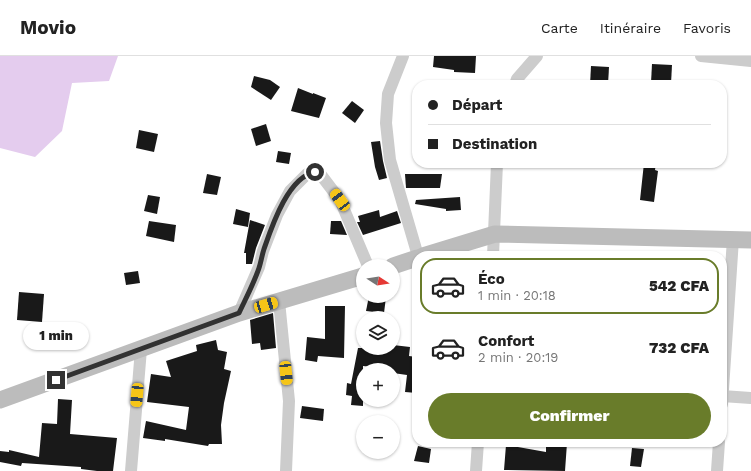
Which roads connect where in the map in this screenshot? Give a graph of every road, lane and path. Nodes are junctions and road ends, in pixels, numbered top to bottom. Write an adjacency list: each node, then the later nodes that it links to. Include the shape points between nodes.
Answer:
1 (403, 56): 10 (street, via 388,94 386,123 390,160)
2 (537, 56): 5 (street)
3 (701, 56): 4 (street)
4 (751, 61)
5 (517, 80)
6 (497, 168): 7 (street)
7 (495, 234): 8 (main road); 11 (main road); 12 (street)
8 (733, 239): 9 (main road); 19 (street)
9 (751, 240)
10 (415, 251)
11 (439, 251)
12 (493, 251)
13 (365, 259): 18 (street, via 340,200 321,175 315,172 307,174 290,191 277,215 259,267)
14 (412, 259): 15 (main road)
15 (400, 263)
16 (356, 278): 17 (main road)
17 (279, 301): 18 (main road); 27 (street, via 289,402)
18 (239, 313): 20 (main road)
19 (727, 326)
20 (141, 349): 23 (main road); 26 (street)
21 (751, 398): 22 (street)
22 (727, 399)
23 (0, 400)
24 (478, 447): 28 (street)
25 (719, 447): 29 (street)
26 (131, 471)
27 (286, 471)
28 (476, 471)
29 (717, 471)

